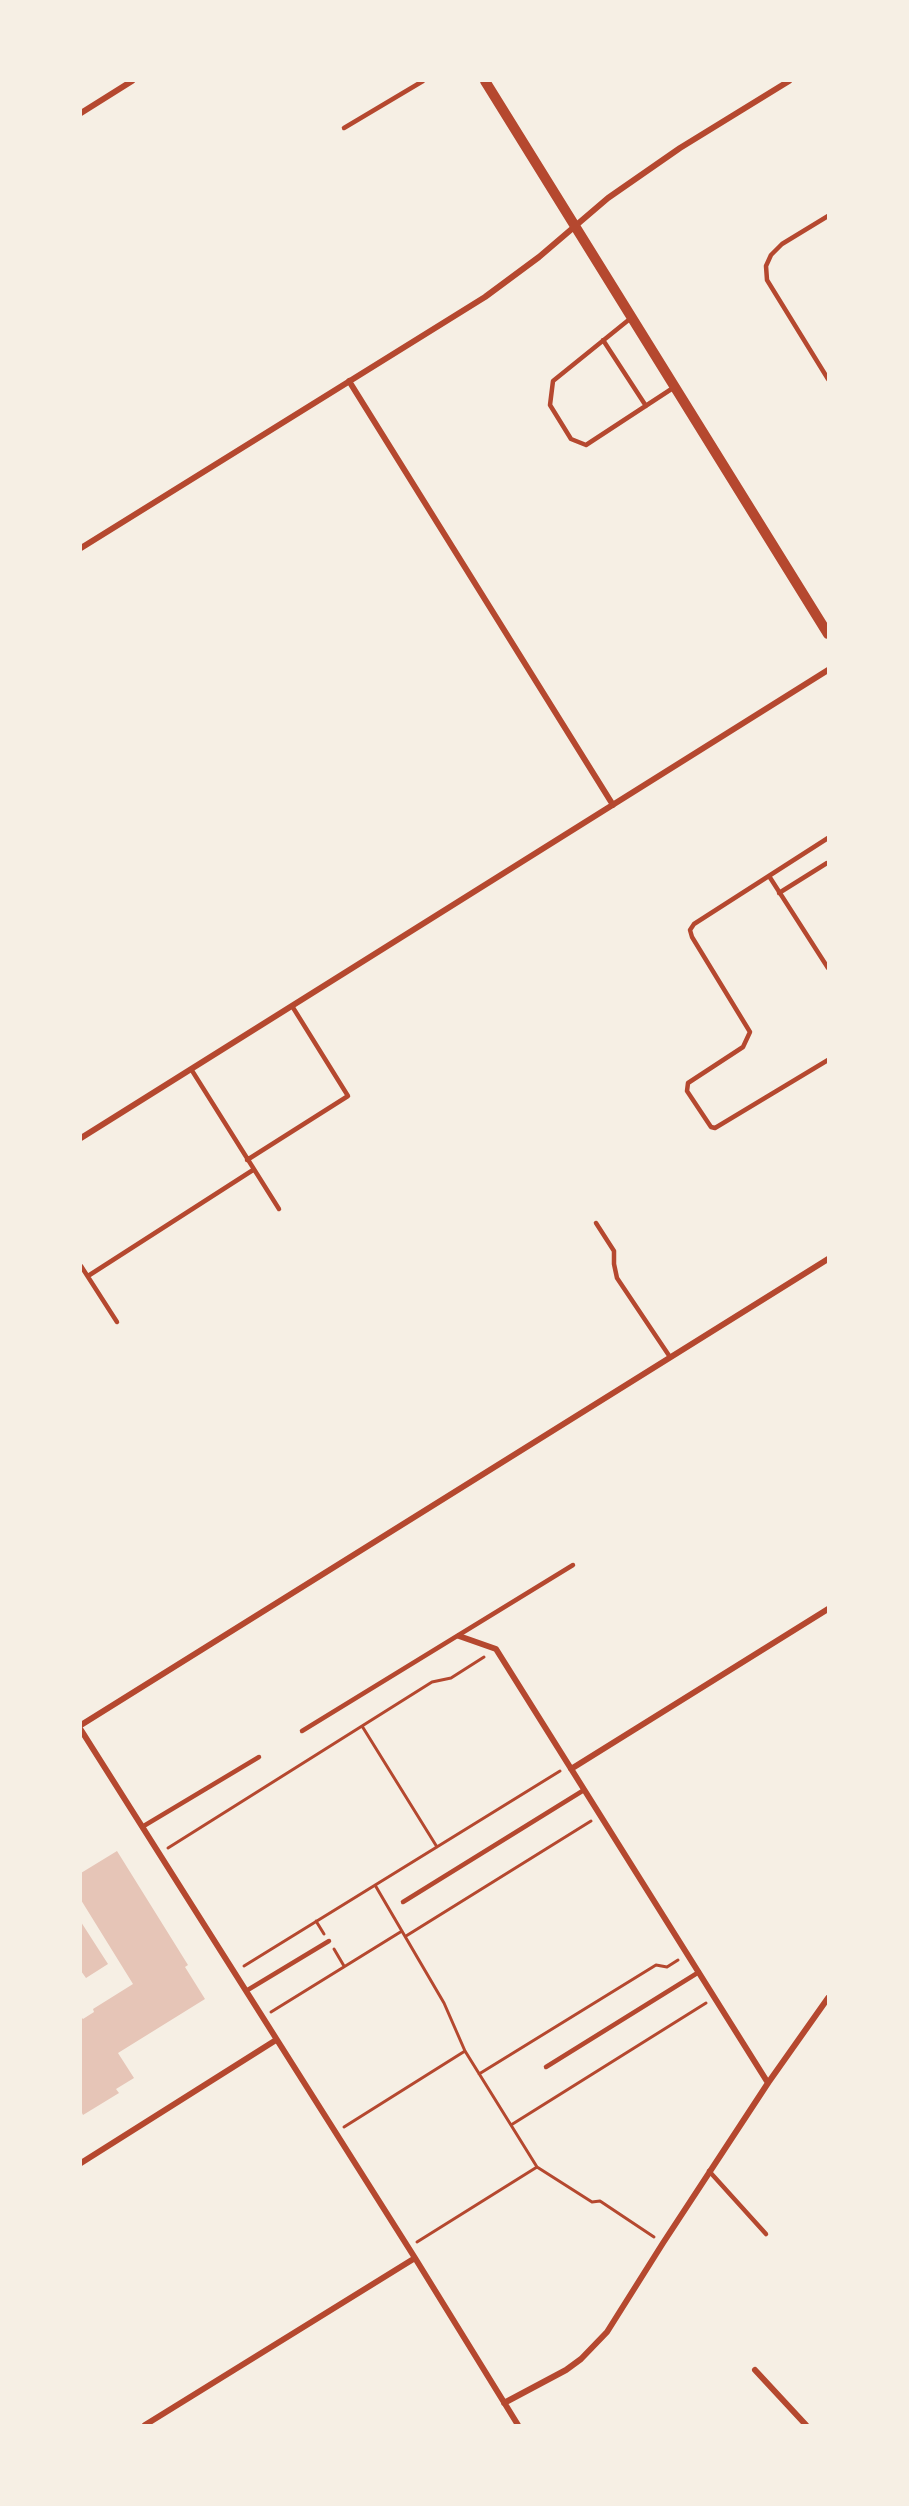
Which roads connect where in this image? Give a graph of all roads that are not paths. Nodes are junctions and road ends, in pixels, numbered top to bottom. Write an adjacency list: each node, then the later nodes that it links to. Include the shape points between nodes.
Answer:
1 (132, 81): 5 (street)
2 (423, 81): 6 (lane)
3 (485, 81): 8 (street)
4 (789, 81): 8 (street, via 680,148)
5 (81, 113)
6 (344, 128)
7 (828, 216): 11 (lane, via 782,244 766,266 767,280)
8 (574, 226): 9 (street); 12 (street, via 485,297)
9 (631, 318): 10 (lane); 13 (street)
10 (603, 340): 14 (lane); 14 (lane, via 553,381 550,405 571,439 586,445)
11 (828, 379)
12 (349, 381): 15 (street); 18 (street)
13 (675, 387): 14 (lane); 16 (street)
14 (646, 406)
15 (81, 548)
16 (828, 634)
17 (828, 670): 18 (street)
18 (613, 805): 24 (street)
19 (828, 838): 21 (lane)
20 (827, 863): 22 (lane)
21 (769, 876): 22 (lane); 25 (lane, via 690,930 750,1032 743,1047 688,1083 687,1092 715,1128)
22 (779, 893): 23 (lane)
23 (828, 968)
24 (292, 1006): 26 (street); 28 (lane, via 348,1096)
25 (828, 1060)
26 (191, 1069): 27 (street); 28 (lane)
27 (81, 1138)
28 (247, 1160): 29 (lane)
29 (253, 1170): 30 (lane); 34 (lane)
30 (279, 1209)
31 (596, 1223): 36 (lane, via 614,1251 617,1278)
32 (828, 1259): 36 (street)
33 (81, 1266): 34 (lane)
34 (88, 1276): 35 (lane)
35 (117, 1322)
36 (670, 1357): 40 (street)
37 (573, 1565): 39 (lane)
38 (828, 1609): 44 (street)
39 (459, 1636): 42 (lane); 44 (street, via 496,1649)
40 (81, 1725)
41 (81, 1730): 46 (street)
42 (302, 1731)
43 (259, 1756): 46 (lane)
44 (570, 1767): 45 (street)
45 (584, 1790): 47 (lane); 49 (street)
46 (141, 1827): 50 (street)
47 (403, 1902)
48 (329, 1941): 50 (lane)
49 (699, 1972): 53 (lane); 54 (street)
50 (246, 1991): 52 (street)
51 (828, 1998): 54 (street)
52 (276, 2040): 55 (street); 58 (street)
53 (546, 2067)
54 (768, 2083): 56 (street)
55 (81, 2163)
56 (710, 2171): 57 (lane); 60 (street, via 595,2346 566,2370)
57 (766, 2234)
58 (415, 2258): 60 (street); 61 (street)
59 (755, 2370): 63 (street)
60 (504, 2403): 62 (street)
61 (145, 2425)
62 (518, 2425)
63 (806, 2425)

